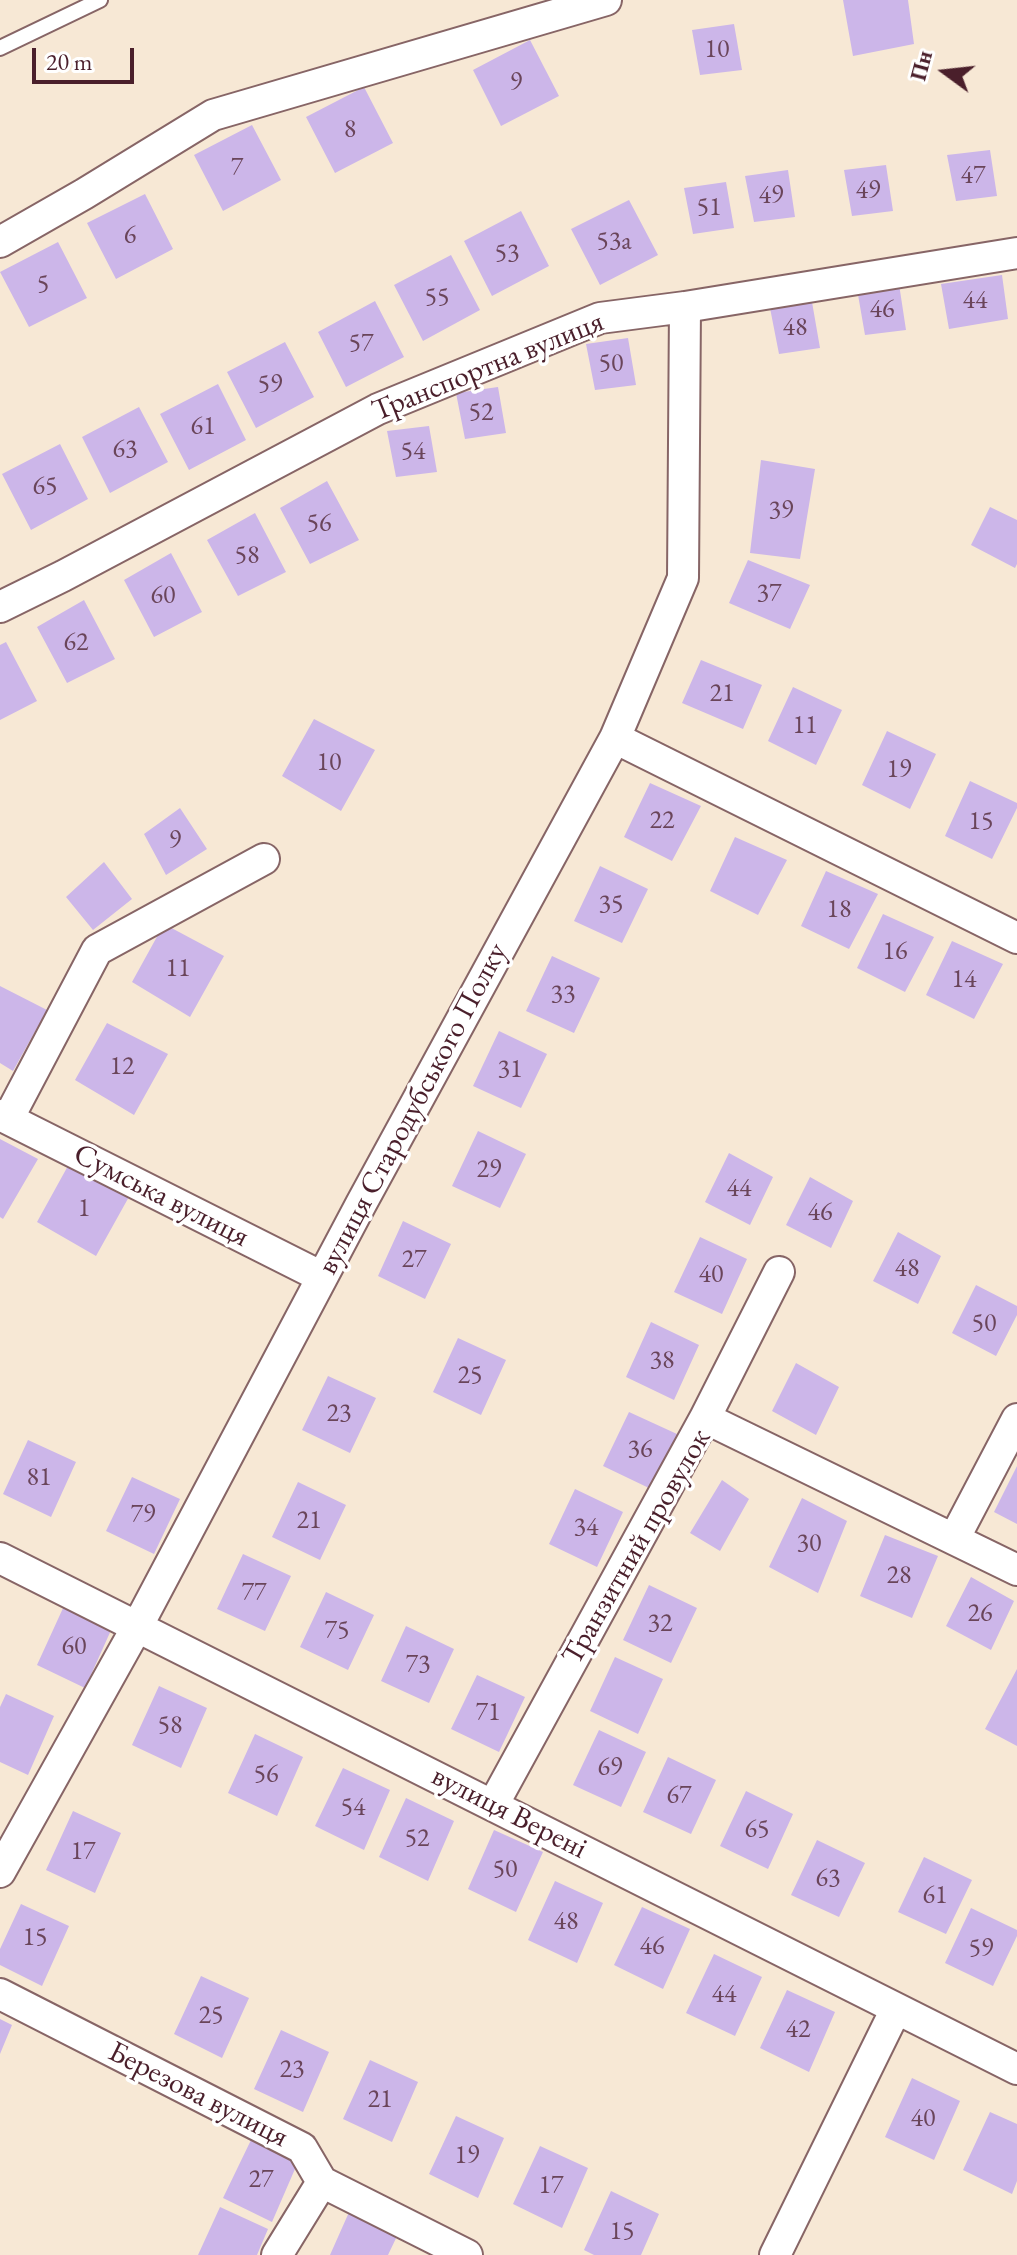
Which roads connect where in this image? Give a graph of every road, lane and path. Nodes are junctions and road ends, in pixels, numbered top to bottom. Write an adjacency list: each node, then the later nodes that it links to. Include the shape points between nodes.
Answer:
1 (100, 0): 3 (lane)
2 (606, 0): 4 (street, via 213,115)
3 (0, 48)
4 (0, 242)
5 (1016, 258): 6 (street, Транспортна вулиця)
6 (685, 307): 7 (street, Транспортна вулиця, via 600,318 378,409); 8 (street, вулиця Стародубського Полку, via 683,578)
7 (0, 607)
8 (615, 738): 10 (street); 13 (street, вулиця Стародубського Полку)
9 (264, 859): 11 (street, via 97,950)
10 (1017, 938)
11 (4, 1117): 13 (street, Сумська вулиця)
12 (779, 1272): 14 (street)
13 (322, 1277): 19 (street, вулиця Стародубського Полку)
14 (705, 1418): 16 (street, Транзитний провулок); 20 (street, Транзитний провулок)
15 (1017, 1419): 16 (street)
16 (954, 1539): 18 (street, Транзитний провулок)
17 (0, 1558): 19 (street, вулиця Верені)
18 (1017, 1570)
19 (137, 1627): 20 (street, вулиця Верені); 21 (street, вулиця Стародубського Полку)
20 (493, 1805): 23 (street, вулиця Верені)
21 (0, 1872)
22 (0, 1994): 25 (street, Березова вулиця, via 302,2148)
23 (896, 2009): 24 (street, вулиця Верені); 28 (street)
24 (1017, 2069)
25 (322, 2182): 26 (street); 27 (street)
26 (277, 2255)
27 (467, 2255)
28 (775, 2255)

